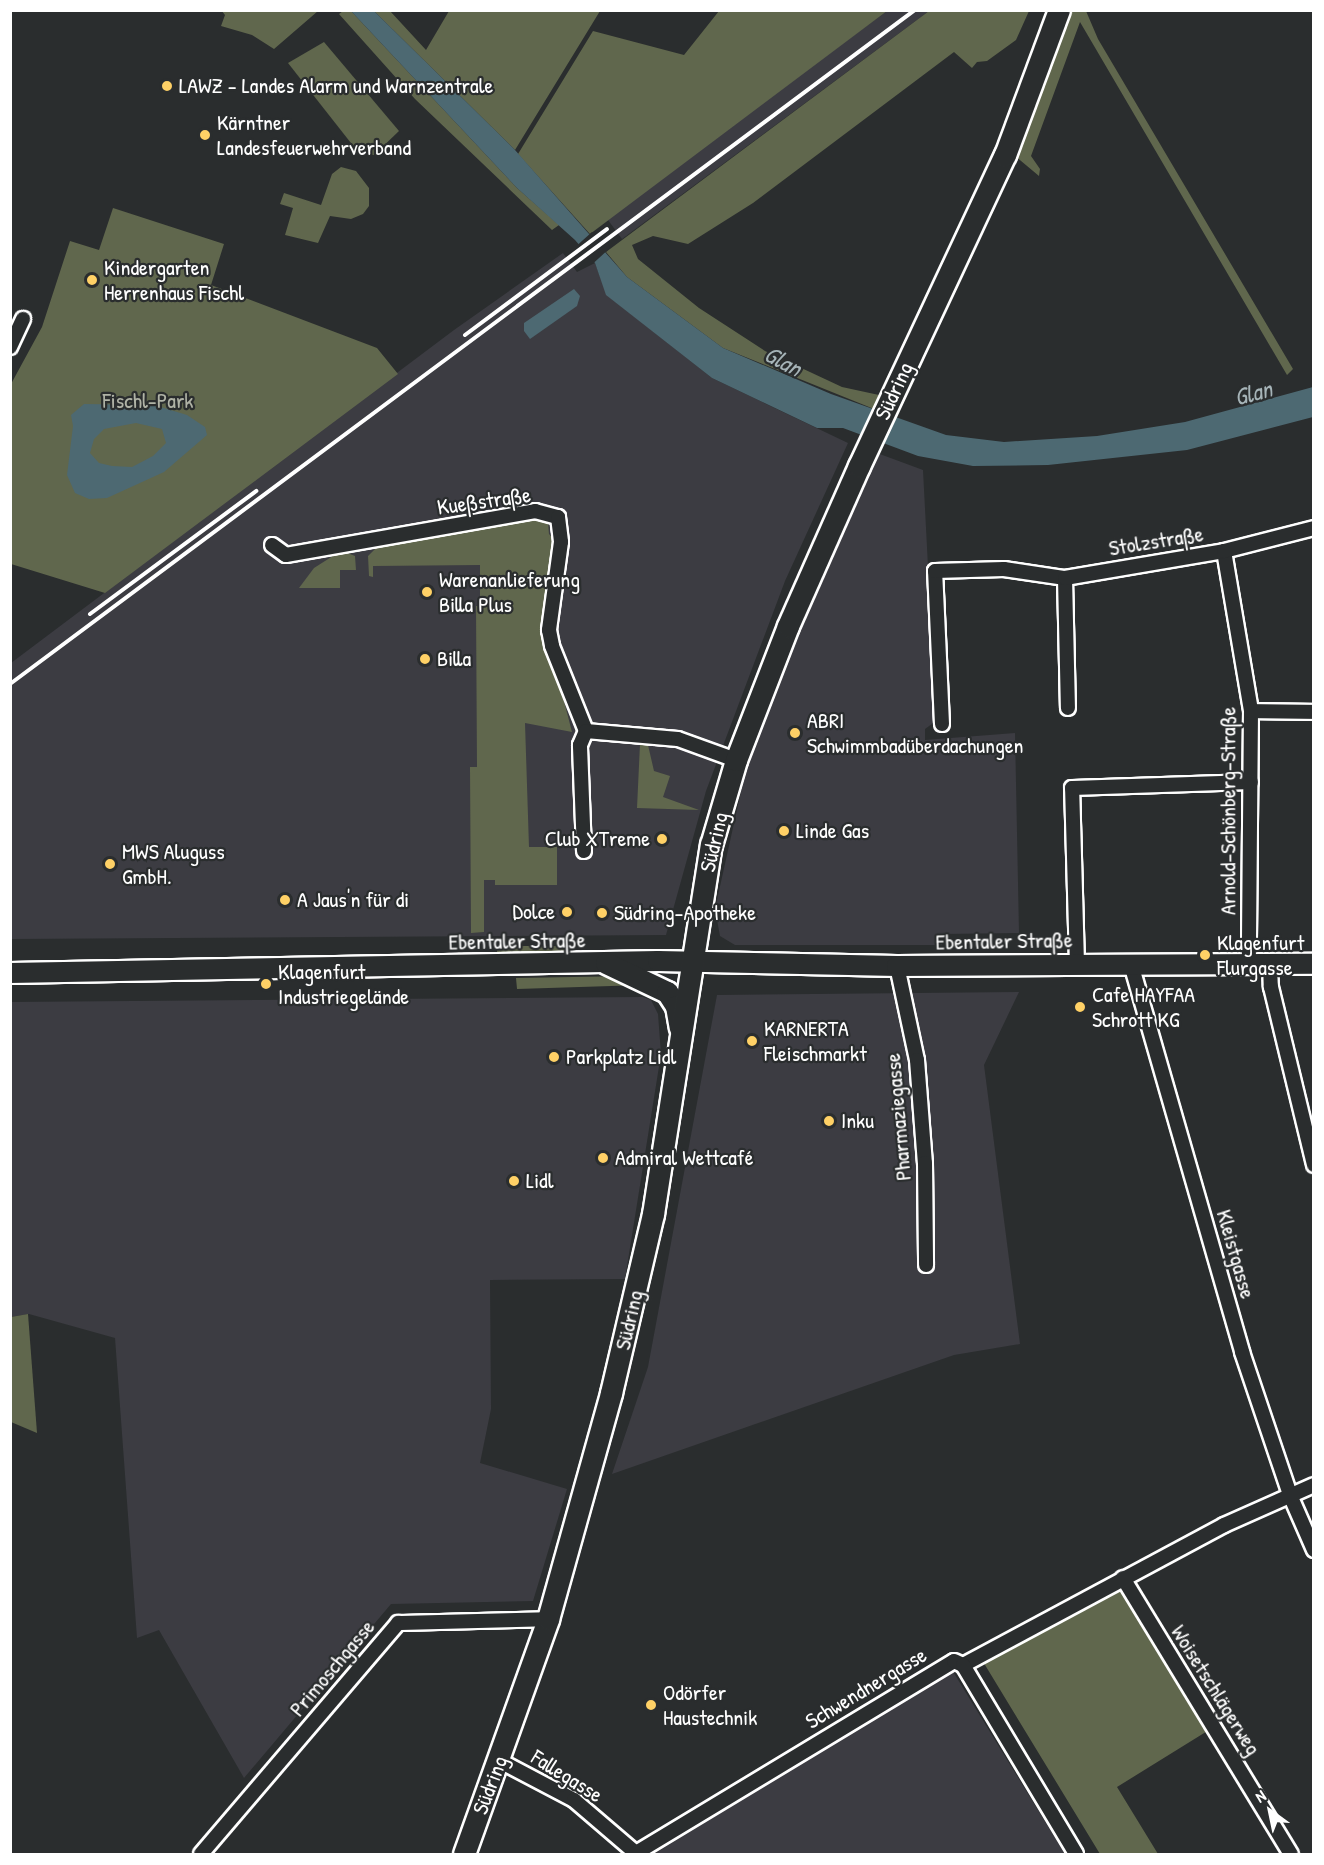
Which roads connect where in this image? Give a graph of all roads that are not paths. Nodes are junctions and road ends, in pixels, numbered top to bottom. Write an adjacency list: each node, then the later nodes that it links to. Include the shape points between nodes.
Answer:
1 (1059, 10): 13 (main road, Südring, via 1005,155 863,456 788,626)
2 (23, 319): 3 (street)
3 (10, 347)
4 (1314, 528): 6 (street, Stolzstraße)
5 (272, 545): 12 (street, Kueßstraße, via 286,555 535,511 558,517 561,542 549,630)
6 (1224, 551): 7 (street, Stolzstraße); 9 (street, Arnold-Schönberg-Straße)
7 (1065, 578): 8 (street); 11 (street, Stolzstraße, via 1004,569 935,572)
8 (1068, 708)
9 (1251, 711): 10 (street); 14 (street, Arnold-Schönberg-Straße)
10 (1314, 712)
11 (942, 724)
12 (586, 731): 13 (street, via 678,739); 15 (street, via 580,745)
13 (736, 760): 17 (main road, Südring, via 711,845)
14 (1251, 782): 18 (street, via 1072,788); 20 (street, Arnold-Schönberg-Straße)
15 (584, 851)
16 (606, 963): 17 (main road, Ebentaler Straße); 24 (main road, Ebentaler Straße); 25 (main road, via 667,992 676,1006)
17 (692, 963): 23 (main road, Ebentaler Straße); 25 (main road, Südring)
18 (1077, 964): 19 (main road, Ebentaler Straße); 23 (main road, Ebentaler Straße)
19 (1131, 964): 20 (main road, Ebentaler Straße); 29 (street, Kleistgasse, via 1242,1352)
20 (1249, 964): 21 (main road, Ebentaler Straße)
21 (1270, 964): 22 (main road, Ebentaler Straße); 26 (street, via 1271,987)
22 (1314, 964)
23 (897, 966): 27 (street, Pharmaziegasse, via 917,1060 925,1163)
24 (10, 973)
25 (682, 1037): 32 (main road, Südring, via 653,1214 633,1304)
26 (1314, 1165)
27 (926, 1265)
28 (1314, 1485): 29 (street)
29 (1290, 1496): 30 (street, Kleistgasse); 31 (street)
30 (1314, 1550)
31 (1123, 1578): 33 (street); 39 (street, Woisetschlägerweg)
32 (548, 1619): 34 (main road, Südring); 35 (street, Primoschgasse, via 398,1623)
33 (963, 1665): 37 (street, Schwendnergasse, via 946,1663); 38 (street, Schwendnergasse)
34 (500, 1761): 36 (main road, Südring); 37 (street, Fallegasse, via 574,1800)
35 (201, 1854)
36 (464, 1854)
37 (636, 1854)
38 (1076, 1854)
39 (1291, 1854)

